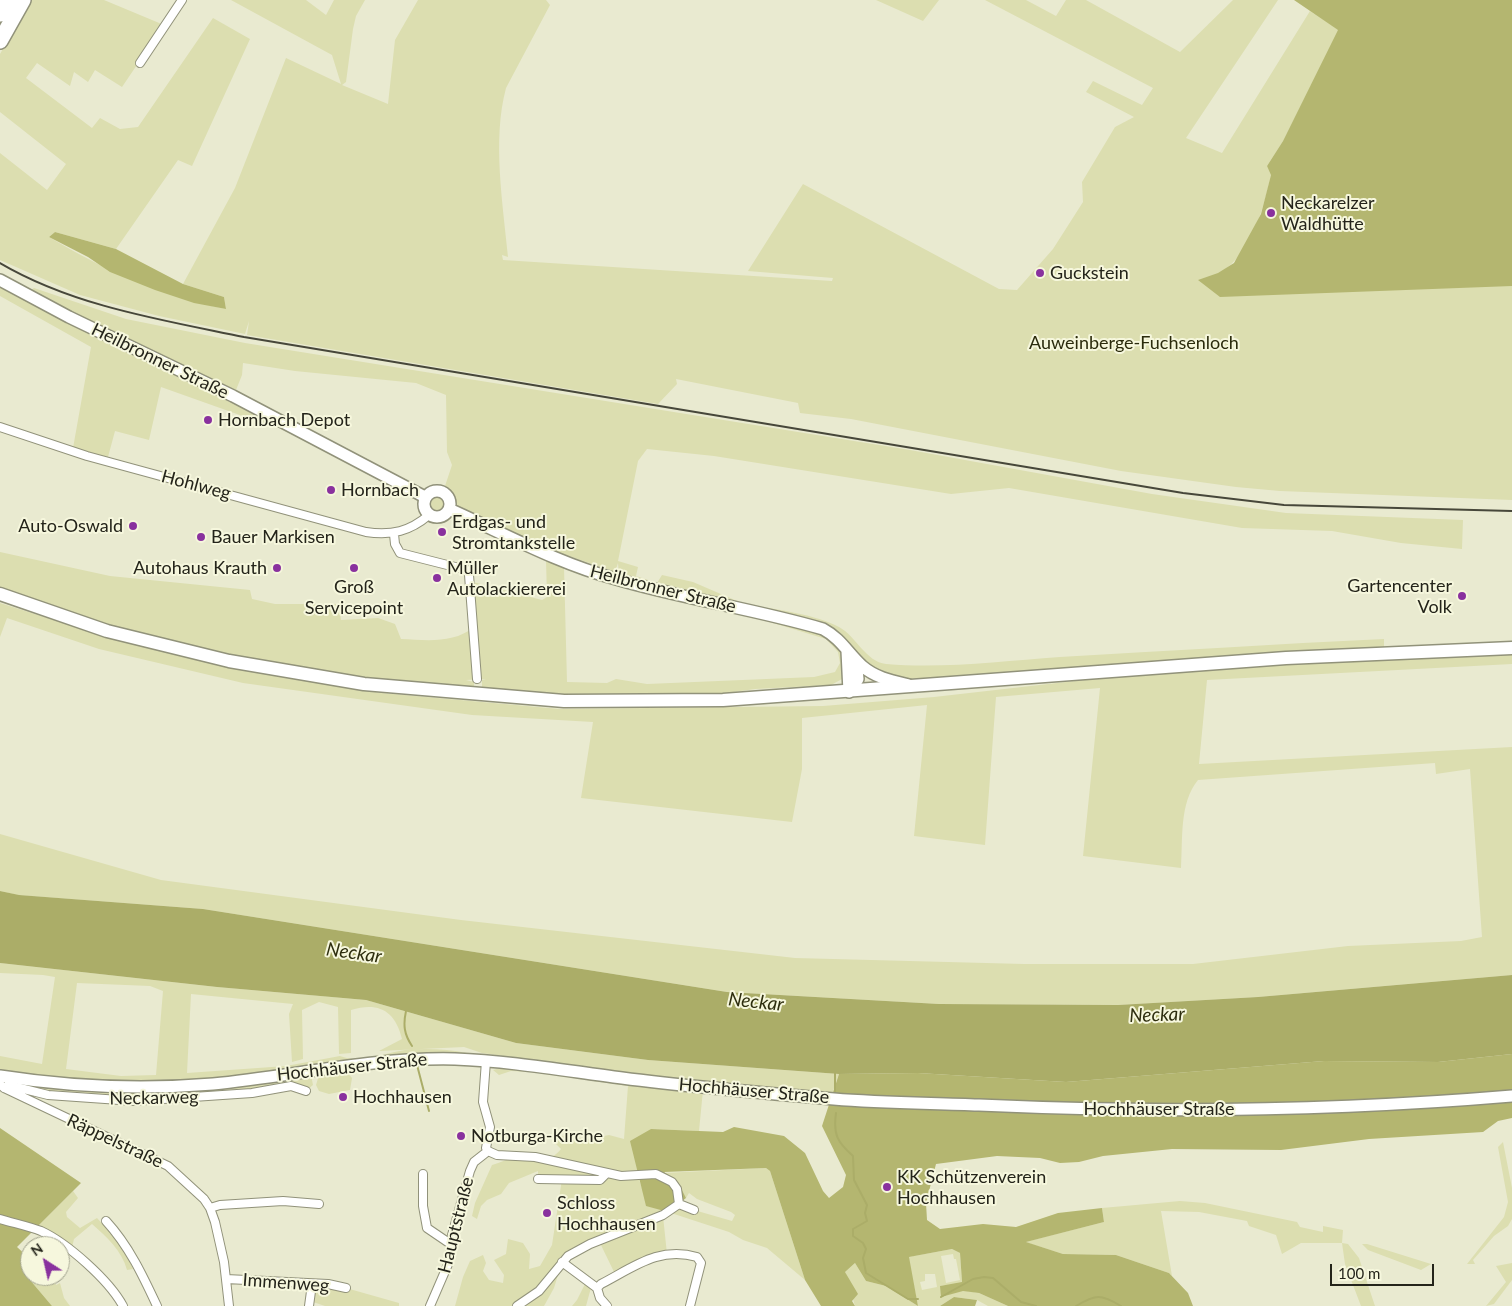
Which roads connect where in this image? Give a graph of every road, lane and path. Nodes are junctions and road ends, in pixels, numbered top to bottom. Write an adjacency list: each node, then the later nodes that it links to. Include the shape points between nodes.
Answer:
1 (8, 0): 4 (highway)
2 (23, 0): 5 (highway)
3 (181, 0): 6 (street)
4 (0, 14)
5 (0, 41)
6 (140, 63)
7 (0, 280): 9 (main road, Heilbronner Straße, via 233,396)
8 (0, 427): 12 (street, Hohlweg, via 104,461 366,532)
9 (425, 497): 10 (main road, via 436,490 443,492 449,498); 11 (main road, via 423,504)
10 (449, 509): 11 (main road, via 438,517); 15 (main road, Heilbronner Straße, via 574,566 618,580 822,629 840,640)
11 (429, 514): 12 (street, Hohlweg, via 420,523)
12 (394, 534): 17 (street, via 400,553 467,570)
13 (0, 594): 19 (main road, via 108,631 188,652 296,673 424,691 590,701 722,700)
14 (1512, 648): 18 (main road, via 1286,658)
15 (847, 652): 16 (main road, Heilbronner Straße); 19 (main road)
16 (856, 660): 18 (main road, Heilbronner Straße, via 880,677); 19 (main road, via 858,679)
17 (477, 679)
18 (916, 686): 19 (main road)
19 (849, 692)
20 (486, 1061): 21 (main road, Hochhäuser Straße, via 424,1059 363,1063 216,1083 158,1087 82,1086); 24 (main road, Hochhäuser Straße, via 830,1099 1041,1108 1251,1109 1417,1104); 25 (street, via 483,1102 490,1127)
21 (0, 1076)
22 (2, 1086): 23 (street, Neckarweg, via 48,1094 134,1101 252,1093 291,1086); 31 (street, Räppelstraße, via 168,1166)
23 (306, 1090)
24 (1512, 1096)
25 (488, 1151): 27 (street, via 497,1155 535,1157); 35 (street, Hauptstraße, via 474,1162 470,1171)
26 (423, 1174): 35 (street, via 427,1228)
27 (606, 1174): 28 (street, via 600,1180); 30 (street, via 656,1174 664,1177 677,1189)
28 (538, 1179)
29 (319, 1204): 31 (street, via 283,1201)
30 (679, 1204): 32 (street); 36 (street, via 663,1215 590,1244)
31 (210, 1208): 37 (street, Räppelstraße)
32 (694, 1210)
33 (0, 1219): 41 (street, via 40,1231 54,1239 104,1281)
34 (106, 1221): 42 (street, via 118,1233 134,1259)
35 (452, 1245): 45 (street, Hauptstraße, via 449,1262)
36 (562, 1262): 40 (street); 46 (street, via 539,1290)
37 (226, 1279): 38 (street, Immenweg); 43 (street, Räppelstraße)
38 (312, 1284): 39 (street, Immenweg); 44 (street)
39 (346, 1288)
40 (597, 1288): 47 (street); 48 (street, via 660,1255 684,1254 697,1257 701,1263)
41 (123, 1306)
42 (157, 1306)
43 (229, 1306)
44 (309, 1306)
45 (430, 1306)
46 (517, 1306)
47 (607, 1306)
48 (690, 1306)

